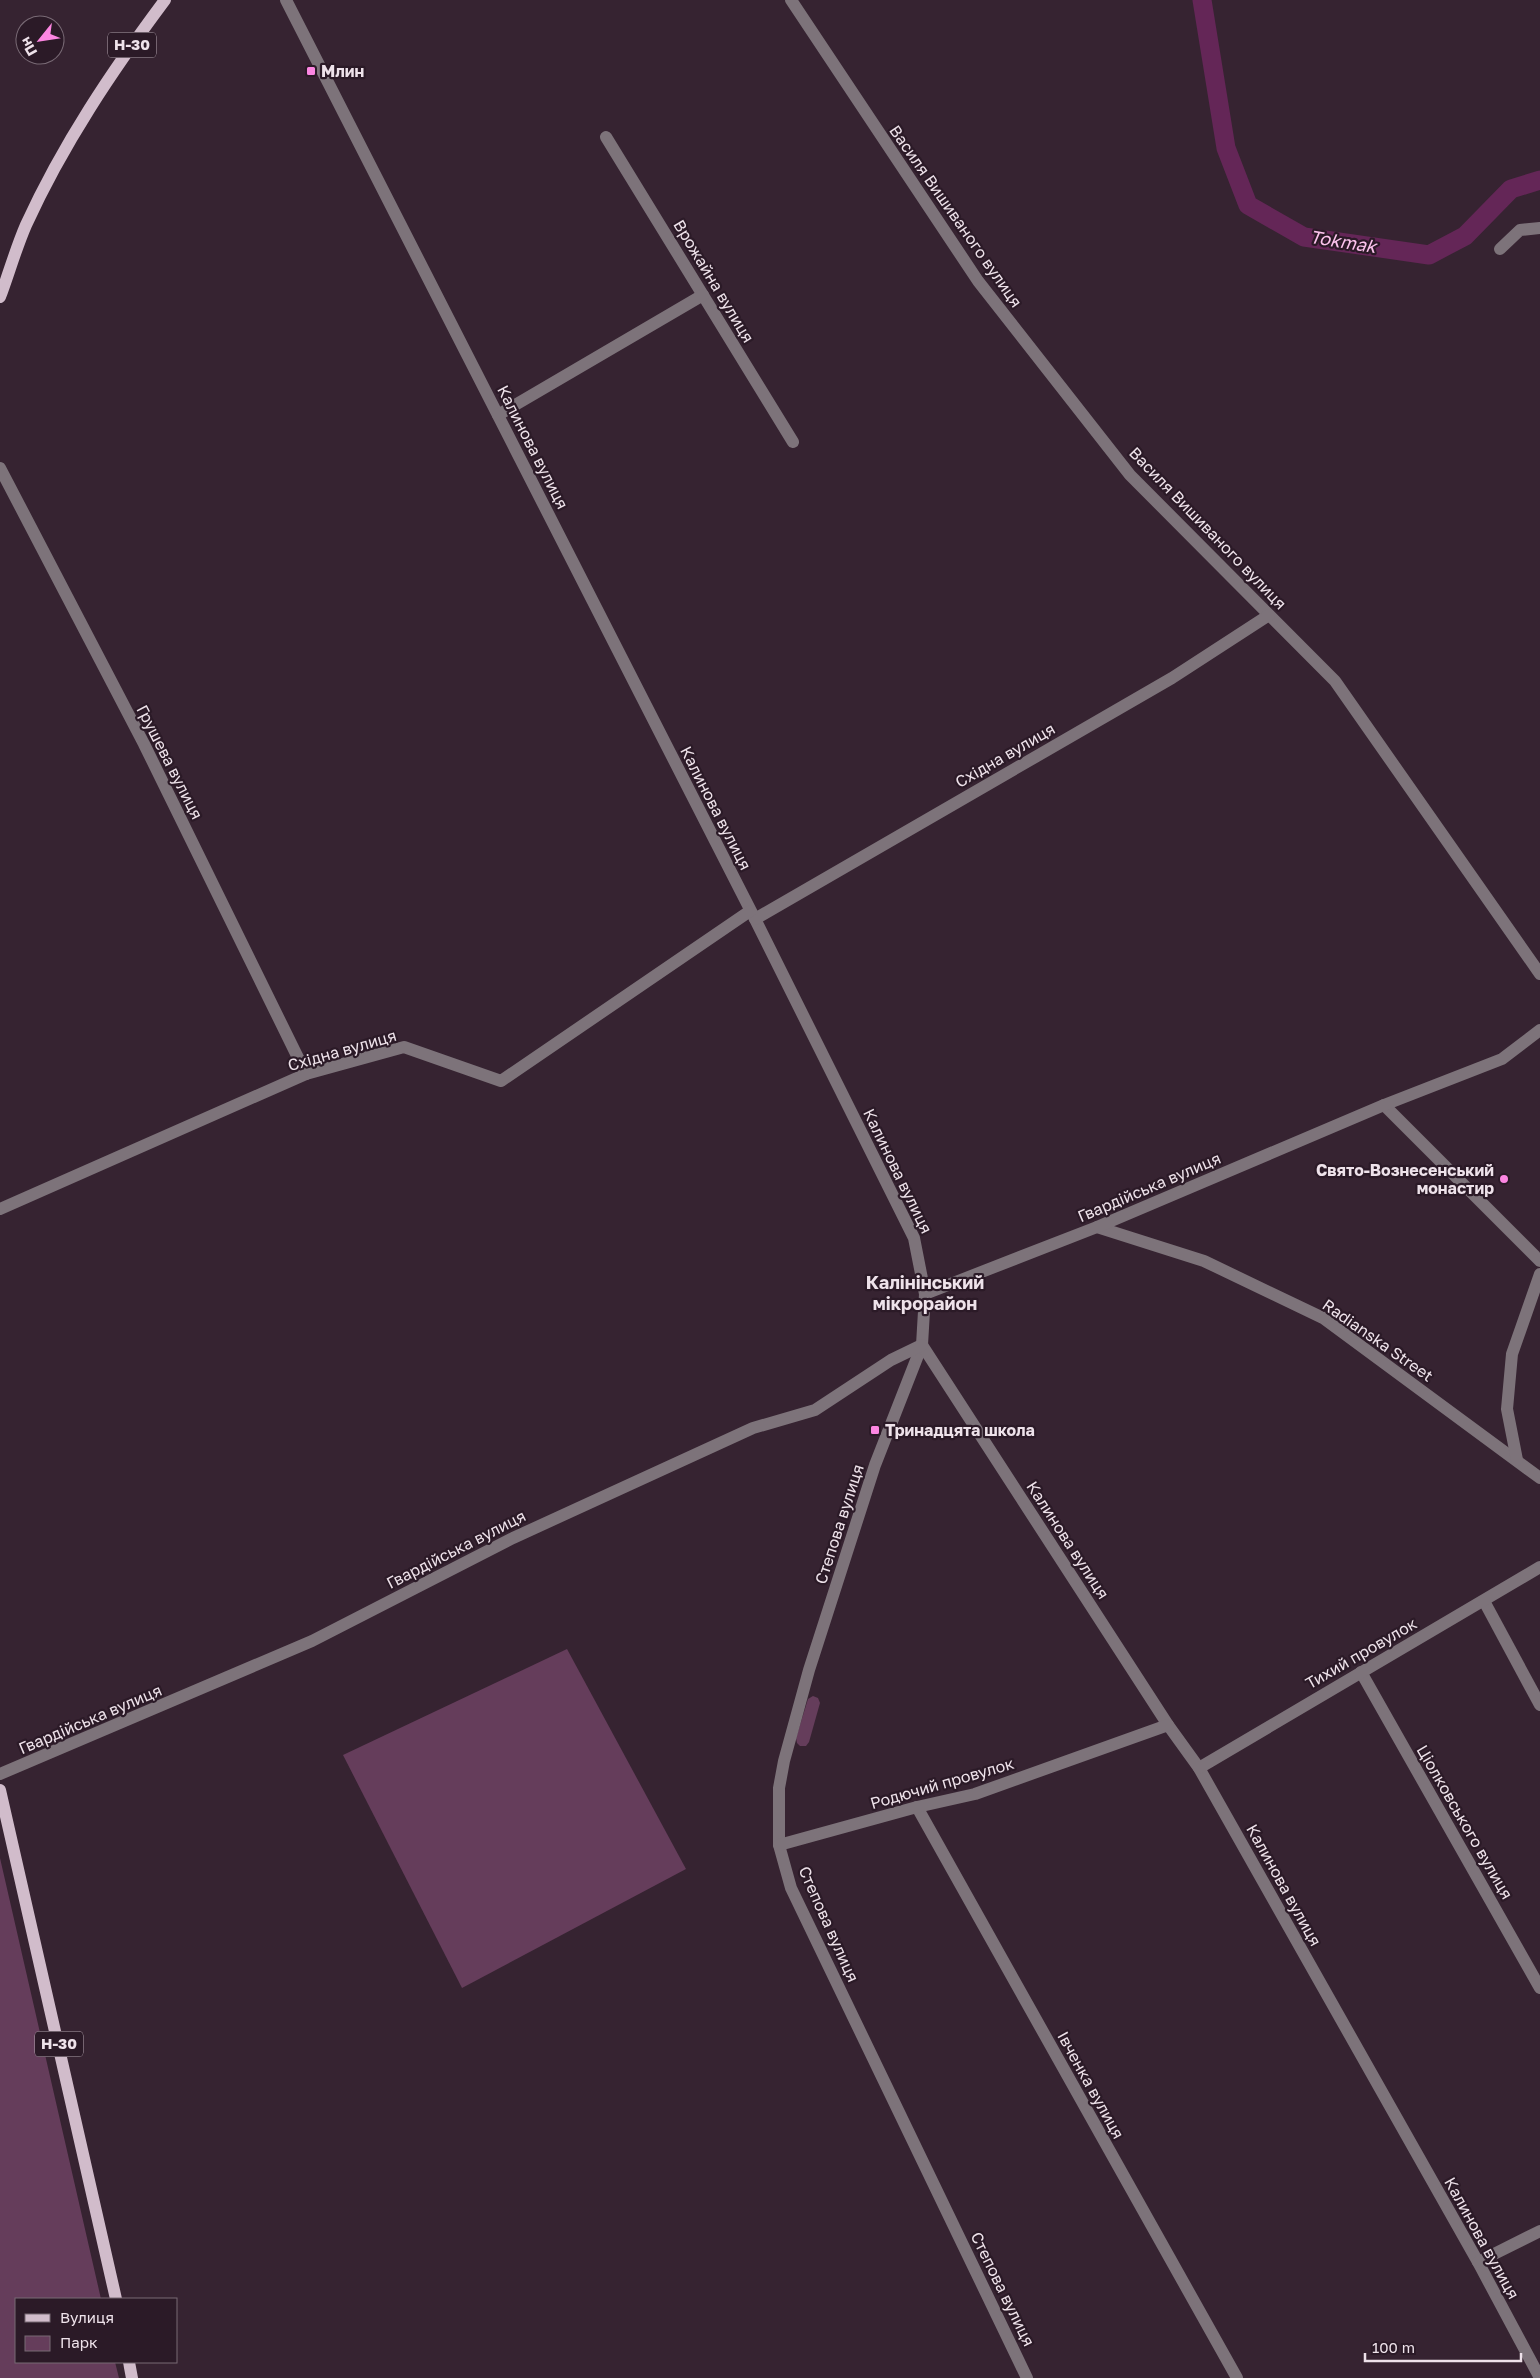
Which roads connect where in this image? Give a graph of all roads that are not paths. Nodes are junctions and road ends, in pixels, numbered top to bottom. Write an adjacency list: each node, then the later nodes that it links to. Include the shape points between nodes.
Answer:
1 (165, 0): 8 (main road, Н-30, via 99,91 56,164 25,227)
2 (286, 0): 9 (street, Калинова вулиця)
3 (791, 0): 12 (street, Василя Вишиваного вулиця, via 990,297 1130,475)
4 (606, 137): 7 (street, Врожайна вулиця)
5 (1540, 228): 6 (street, via 1520,230)
6 (1500, 249)
7 (703, 295): 9 (street); 10 (street, Врожайна вулиця)
8 (0, 296)
9 (498, 415): 13 (street, Калинова вулиця)
10 (793, 442)
11 (0, 468): 16 (street, Грушева вулиця, via 144,744)
12 (1269, 614): 13 (street, Східна вулиця, via 1172,678); 14 (street, Василя Вишиваного вулиця, via 1336,681)
13 (753, 915): 16 (street, Східна вулиця, via 501,1081 404,1047); 22 (street, Калинова вулиця, via 914,1238)
14 (1540, 974)
15 (1540, 1030): 17 (street, Гвардійська вулиця, via 1502,1059)
16 (306, 1074): 18 (street, Східна вулиця)
17 (1384, 1105): 19 (street, Гвардійська вулиця); 20 (street)
18 (0, 1209)
19 (1097, 1227): 22 (street, Гвардійська вулиця); 24 (street, Radianska Street, via 1204,1260 1322,1318)
20 (1540, 1261)
21 (1540, 1274): 24 (street, via 1512,1354 1507,1409)
22 (925, 1294): 23 (street, Калинова вулиця)
23 (922, 1345): 30 (street, Калинова вулиця); 32 (street, Гвардійська вулиця, via 891,1360 815,1410 754,1428 512,1538 312,1641); 35 (street, Степова вулиця, via 875,1465 806,1679 779,1788)
24 (1517, 1460): 25 (street, Radianska Street)
25 (1540, 1478)
26 (1540, 1567): 27 (street, Тихий провулок)
27 (1484, 1601): 28 (street, Тихий провулок); 29 (street)
28 (1361, 1672): 31 (street, Тихий провулок); 36 (street, Ціолковського вулиця)
29 (1540, 1705)
30 (1168, 1724): 31 (street, Калинова вулиця); 34 (street, Родючий провулок, via 975,1794)
31 (1200, 1768): 38 (street, Калинова вулиця)
32 (0, 1774)
33 (0, 1790): 39 (main road, Н-30)
34 (917, 1807): 35 (street, Родючий провулок); 43 (street, Івченка вулиця)
35 (779, 1845): 42 (street, Степова вулиця, via 791,1888)
36 (1540, 1988)
37 (1540, 2231): 38 (street)
38 (1478, 2262): 44 (street, Калинова вулиця)
39 (116, 2298)
40 (129, 2363): 41 (main road)
41 (132, 2378)
42 (1027, 2378)
43 (1237, 2378)
44 (1540, 2378)

